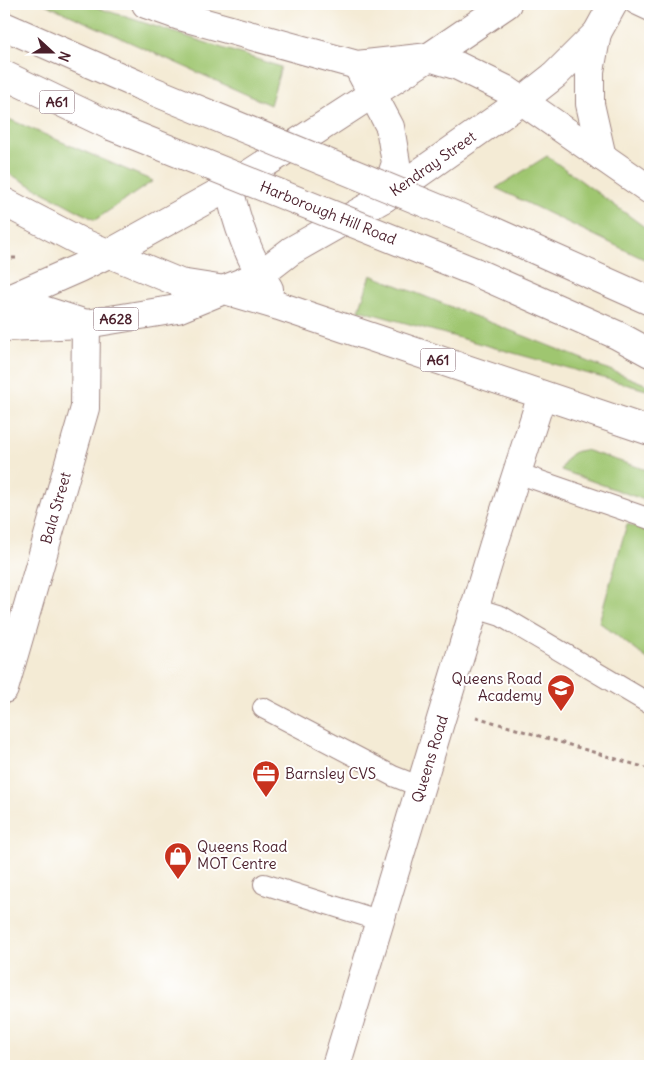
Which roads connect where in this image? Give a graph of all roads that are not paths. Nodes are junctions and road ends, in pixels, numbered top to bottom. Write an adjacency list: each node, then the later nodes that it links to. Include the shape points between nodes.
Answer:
1 (146, 4): 9 (main road)
2 (507, 4): 8 (main road)
3 (613, 4): 7 (main road, Kendray Street)
4 (635, 4): 5 (lane)
5 (650, 11)
6 (4, 26): 22 (main road, bridge, via 493,231)
7 (597, 33): 12 (main road, Kendray Street, via 555,75); 13 (main road, via 590,71 590,104)
8 (429, 57): 9 (main road); 11 (main road); 12 (main road, via 458,66)
9 (357, 65): 11 (main road)
10 (4, 76): 27 (main road, Harborough Hill Road / A61, bridge, via 111,126 475,272)
11 (374, 94): 14 (main road); 16 (main road, via 390,127 396,163)
12 (522, 101): 13 (main road); 16 (main road, Kendray Street)
13 (602, 157): 15 (main road)
14 (229, 186): 18 (main road); 19 (main road, via 244,242)
15 (650, 190)
16 (384, 198): 19 (main road, Kendray Street, via 291,251)
17 (4, 202): 18 (main road, A61, via 81,242)
18 (110, 253): 20 (main road, A61, via 180,282); 21 (main road)
19 (260, 275): 20 (main road, Kendray Street); 23 (main road)
20 (225, 290): 23 (main road, A61); 25 (main road, A628, via 177,309)
21 (4, 301)
22 (650, 301)
23 (279, 306): 28 (main road, A61)
24 (4, 312): 25 (main road, via 43,310)
25 (86, 324): 26 (main road, A628); 33 (main road, Bala Street, via 85,408)
26 (4, 327)
27 (650, 353)
28 (542, 395): 29 (main road, A61); 30 (main road, Queens Road)
29 (650, 431)
30 (516, 473): 31 (lane); 32 (main road, Queens Road)
31 (650, 519)
32 (475, 608): 34 (lane, via 501,616); 36 (main road, Queens Road)
33 (4, 689)
34 (650, 704)
35 (264, 708): 36 (lane)
36 (421, 788): 38 (main road, Queens Road)
37 (264, 884): 38 (lane)
38 (381, 920): 39 (main road, Queens Road)
39 (336, 1066)

